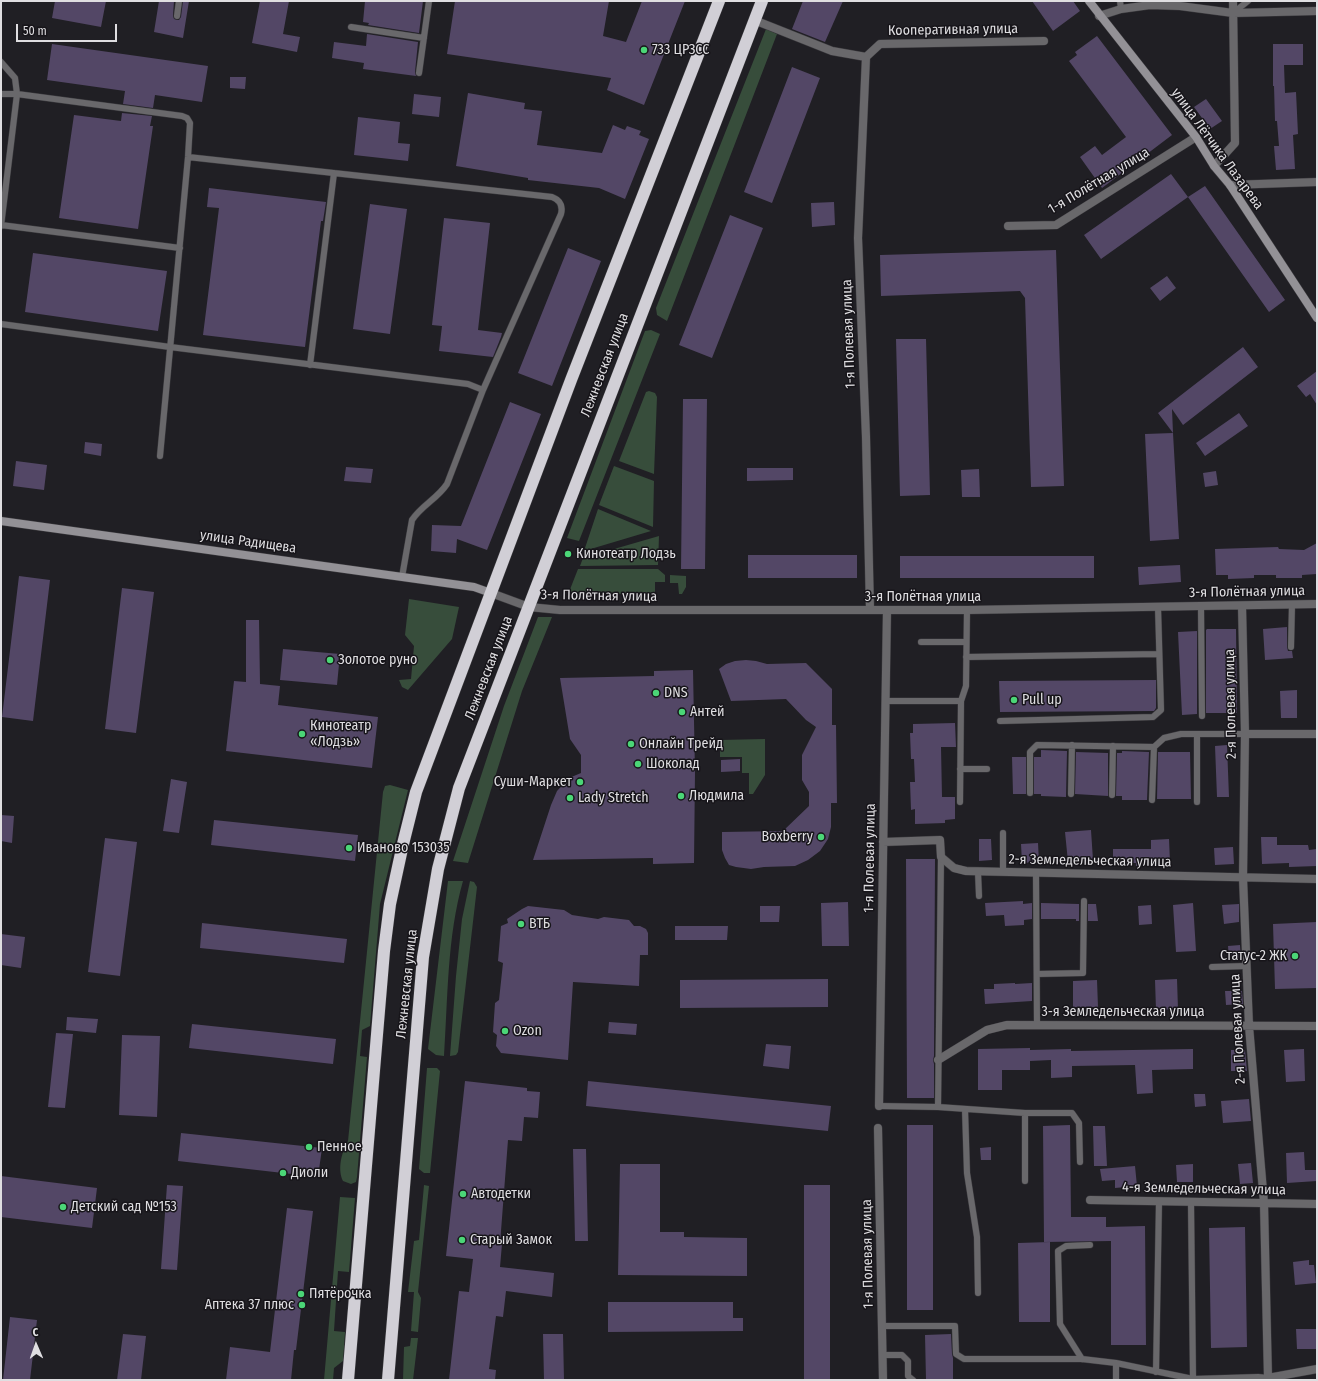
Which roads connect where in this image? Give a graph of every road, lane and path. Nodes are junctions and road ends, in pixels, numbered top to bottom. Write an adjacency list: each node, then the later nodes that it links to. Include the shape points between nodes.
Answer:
1 (179, 1): 12 (lane)
2 (429, 1): 16 (lane)
3 (719, 1): 41 (highway, Лежневская улица)
4 (762, 1): 14 (highway, Лежневская улица)
5 (1089, 1): 13 (street, улица Лётчика Лазарева)
6 (1233, 1): 11 (street)
7 (1248, 1): 11 (lane)
8 (1182, 4): 9 (street); 11 (street)
9 (1121, 5): 13 (street)
10 (1317, 11): 11 (street)
11 (1233, 13): 25 (street, via 1235,143)
12 (177, 16)
13 (1099, 16): 23 (street, улица Лётчика Лазарева)
14 (754, 20): 18 (street, via 832,51); 47 (highway, Лежневская улица)
15 (351, 27): 16 (lane)
16 (424, 38): 20 (lane)
17 (1044, 41): 18 (street, Кооперативная улица, via 880,44)
18 (866, 57): 48 (street, 1-я Полевая улица, via 858,238)
19 (1, 62): 22 (lane, via 15,78)
20 (419, 73)
21 (1, 94): 22 (lane)
22 (16, 94): 24 (lane, via 185,117 191,126); 29 (lane)
23 (1196, 137): 25 (street, улица Лётчика Лазарева); 31 (street, 1-я Полётная улица, via 1056,225)
24 (188, 157): 26 (lane); 32 (lane)
25 (1214, 166): 28 (street, улица Лётчика Лазарева)
26 (334, 173): 36 (lane); 37 (lane, via 552,196 560,201 561,214)
27 (1317, 182): 28 (street)
28 (1230, 185): 33 (street, улица Лётчика Лазарева)
29 (3, 192): 30 (lane)
30 (1, 225): 32 (lane)
31 (1008, 226)
32 (180, 248): 35 (lane)
33 (1317, 318)
34 (1, 324): 35 (lane)
35 (170, 347): 36 (lane); 38 (lane)
36 (310, 365): 37 (lane, via 468,384)
37 (483, 390): 40 (lane, via 446,484 412,520)
38 (160, 456)
39 (1, 521): 40 (street, улица Радищева)
40 (402, 577): 41 (street, улица Радищева, via 474,587)
41 (491, 593): 47 (street, 3-я Полётная улица); 113 (highway, Лежневская улица, via 416,792 390,904)
42 (1292, 604): 43 (street, 3-я Полётная улица); 45 (street, 3-я Полётная улица); 53 (lane)
43 (1317, 604)
44 (1201, 606): 45 (street, 3-я Полётная улица); 46 (street, 3-я Полётная улица); 58 (lane)
45 (1242, 606): 61 (street, 2-я Полевая улица)
46 (1158, 607): 50 (street, 3-я Полётная улица); 54 (lane)
47 (529, 608): 48 (street, 3-я Полётная улица); 114 (highway, Лежневская улица, via 459,788 438,869 423,957)
48 (870, 610): 49 (street, 3-я Полётная улица)
49 (887, 610): 50 (street, 3-я Полётная улица); 56 (street, 1-я Полевая улица)
50 (967, 610): 52 (lane)
51 (921, 642): 52 (lane)
52 (966, 642): 55 (lane)
53 (1291, 647)
54 (1159, 654): 55 (lane); 59 (lane, via 1160,710 1153,717)
55 (966, 656): 57 (lane, via 966,686)
56 (885, 700): 57 (lane); 75 (street, 1-я Полевая улица)
57 (961, 701): 66 (lane)
58 (1202, 716)
59 (1000, 721)
60 (1197, 734): 61 (lane); 65 (lane, via 1164,738); 73 (lane)
61 (1245, 734): 62 (street); 80 (street, 2-я Полевая улица)
62 (1317, 734)
63 (1072, 746): 64 (lane); 68 (lane, via 1037,745 1030,752); 69 (lane)
64 (1113, 746): 65 (lane); 70 (lane)
65 (1154, 747): 71 (lane)
66 (960, 769): 67 (lane); 72 (lane)
67 (988, 769)
68 (1030, 793)
69 (1071, 794)
70 (1112, 795)
71 (1152, 800)
72 (960, 802)
73 (1197, 802)
74 (1003, 833): 78 (lane)
75 (883, 842): 76 (street, via 940,840); 91 (street, 1-я Полевая улица)
76 (941, 857): 77 (street, 2-я Земледельческая улица, via 954,868); 90 (lane)
77 (978, 872): 78 (street, 2-я Земледельческая улица); 82 (lane)
78 (1003, 872): 79 (street, 2-я Земледельческая улица)
79 (1036, 873): 80 (street, 2-я Земледельческая улица); 86 (lane)
80 (1243, 878): 81 (street, 2-я Земледельческая улица); 84 (street, 2-я Полевая улица)
81 (1317, 879)
82 (979, 896)
83 (1084, 901): 86 (lane, via 1083,973)
84 (1247, 966): 85 (lane); 88 (street, 2-я Полевая улица)
85 (1212, 967)
86 (1037, 974): 87 (lane)
87 (1037, 1025): 88 (street, 3-я Земледельческая улица); 90 (street, 3-я Земледельческая улица, via 1007,1025 986,1030)
88 (1249, 1026): 89 (street, 3-я Земледельческая улица); 101 (street, 2-я Полевая улица)
89 (1317, 1026)
90 (938, 1060): 92 (lane)
91 (879, 1106): 92 (lane)
92 (938, 1107): 93 (lane)
93 (965, 1109): 94 (lane); 104 (lane, via 967,1173 977,1237)
94 (1025, 1113): 96 (lane, via 1072,1113 1079,1123); 97 (lane)
95 (878, 1128): 105 (street, 1-я Полевая улица)
96 (1080, 1162)
97 (1025, 1181)
98 (1090, 1200): 99 (street, 4-я Земледельческая улица)
99 (1159, 1201): 100 (street, 4-я Земледельческая улица); 110 (lane)
100 (1192, 1202): 101 (street, 4-я Земледельческая улица); 112 (lane)
101 (1264, 1203): 102 (street, 4-я Земледельческая улица); 111 (street, 2-я Полевая улица)
102 (1317, 1204)
103 (1090, 1245): 107 (lane, via 1066,1246 1058,1252 1060,1324)
104 (978, 1293)
105 (882, 1326): 106 (street, 1-я Полевая улица); 107 (lane, via 955,1326 956,1354 964,1359)
106 (883, 1355): 115 (street, 1-я Полевая улица); 116 (lane, via 902,1355 908,1361 908,1376)
107 (1082, 1359): 108 (lane)
108 (1116, 1363): 110 (lane); 117 (lane)
109 (1317, 1369): 111 (street)
110 (1156, 1372): 112 (lane)
111 (1268, 1378): 112 (lane)
112 (1193, 1379)
113 (348, 1380)
114 (388, 1380)
115 (883, 1380)
116 (913, 1380)
117 (1116, 1380)

